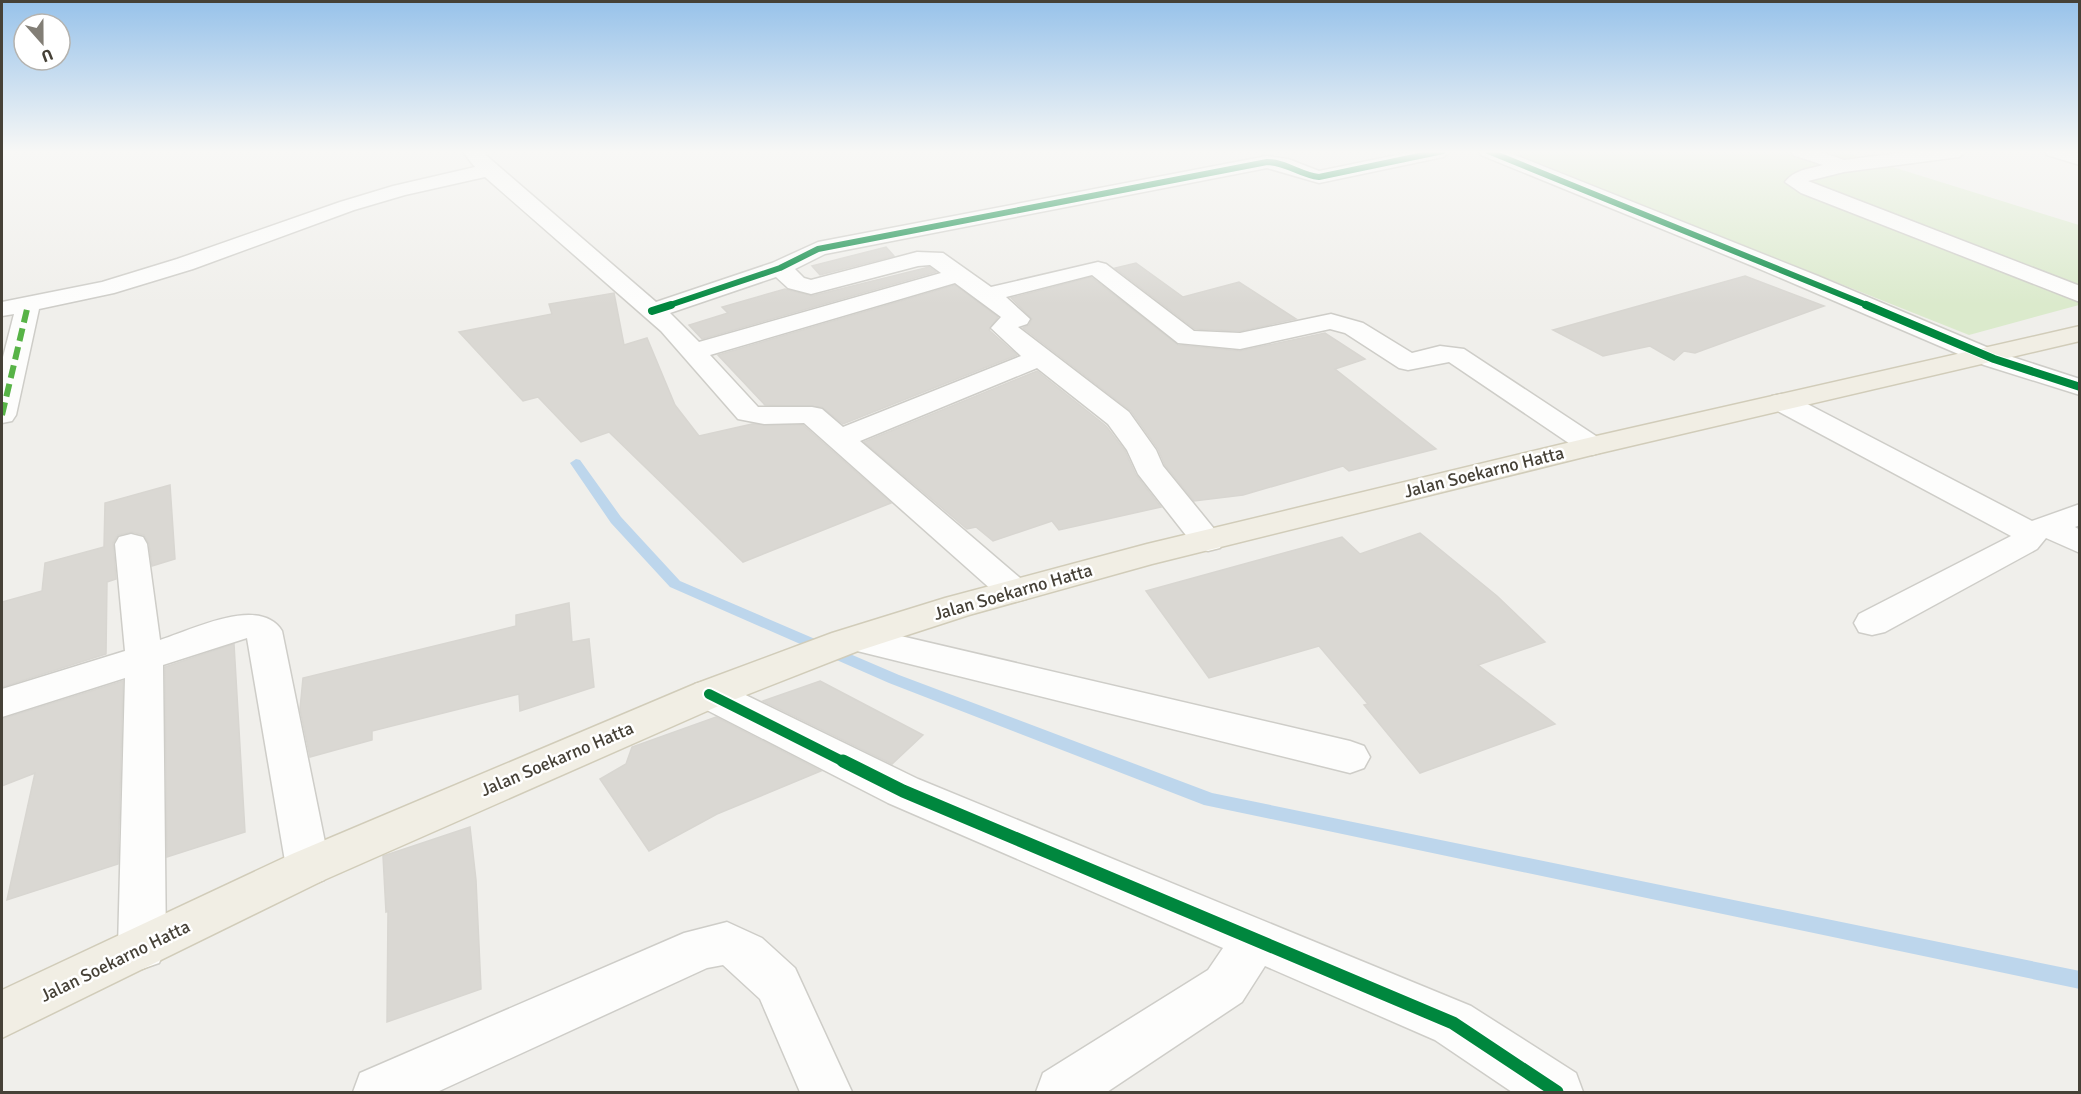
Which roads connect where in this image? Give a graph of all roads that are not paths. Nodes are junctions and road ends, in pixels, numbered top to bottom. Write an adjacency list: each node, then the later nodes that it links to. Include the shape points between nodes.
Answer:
1 (358, 202): 10 (street, via 185,264 106,288)
2 (528, 202): 12 (street)
3 (1060, 202): 6 (street, via 818,249)
4 (1616, 202): 15 (street)
5 (1845, 202): 9 (street)
6 (780, 268): 7 (street, via 806,287 931,257); 12 (street)
7 (959, 275): 8 (street); 14 (street)
8 (987, 295): 16 (street, via 1018,319 1006,323 1004,328); 21 (street, via 1093,268 1187,338 1240,341 1320,321 1345,324 1408,362 1440,354 1455,355)
9 (2079, 295)
10 (28, 305): 11 (street); 19 (street)
11 (2, 309)
12 (652, 310): 14 (street)
13 (2079, 333): 15 (main road, Jalan Soekarno Hatta)
14 (693, 352): 20 (street, via 748,413 763,418 812,415)
15 (1988, 355): 17 (street); 18 (main road, Jalan Soekarno Hatta)
16 (1040, 358): 20 (street); 24 (street, via 1071,378 1127,426 1149,468)
17 (2079, 387)
18 (1782, 402): 21 (main road, Jalan Soekarno Hatta); 23 (street)
19 (2, 414)
20 (839, 439): 27 (street)
21 (1592, 446): 24 (main road, Jalan Soekarno Hatta)
22 (2079, 514): 23 (street)
23 (2040, 530): 25 (street); 28 (street, via 2025,542)
24 (1208, 541): 27 (main road, Jalan Soekarno Hatta)
25 (2079, 543)
26 (131, 544): 30 (street)
27 (1014, 591): 29 (main road, Jalan Soekarno Hatta)
28 (1872, 623)
29 (851, 640): 31 (main road, Jalan Soekarno Hatta); 33 (street)
30 (144, 659): 32 (street); 34 (street, via 248,625 264,630); 36 (street)
31 (709, 694): 34 (main road, Jalan Soekarno Hatta); 35 (street, via 903,791)
32 (2, 703)
33 (1350, 757)
34 (308, 867): 36 (main road, Jalan Soekarno Hatta)
35 (1256, 940): 40 (street, via 1225,986); 41 (street, via 1453,1023)
36 (142, 948): 37 (main road, Jalan Soekarno Hatta)
37 (2, 1015)
38 (379, 1092): 39 (street, via 701,948 727,943 745,953 778,984)
39 (826, 1092)
40 (1062, 1092)
41 (1557, 1092)

